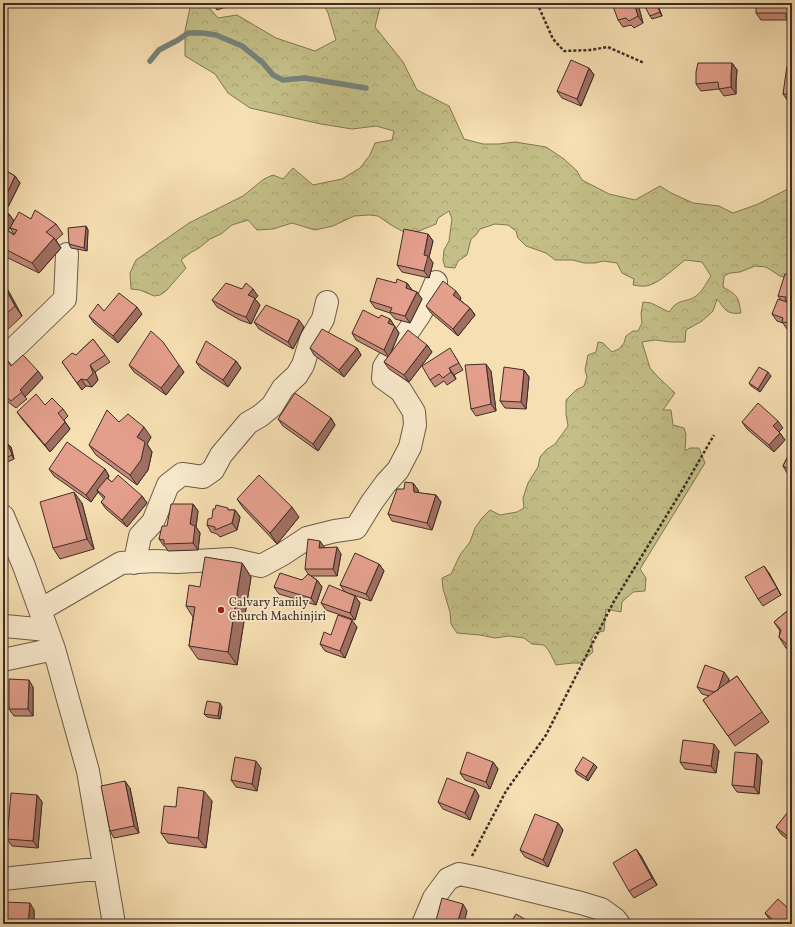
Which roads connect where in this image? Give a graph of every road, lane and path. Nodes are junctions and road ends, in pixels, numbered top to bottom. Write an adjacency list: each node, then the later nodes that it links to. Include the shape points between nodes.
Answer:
1 (537, 3): 2 (path, via 553,39 564,51 608,46)
2 (644, 63)
3 (67, 254): 6 (street, via 65,299)
4 (436, 282): 9 (street, via 420,314 384,366 383,378 401,391 414,412 415,425 410,447 398,470 372,502 356,528 307,538 261,566 231,559)
5 (327, 302): 9 (street, via 323,319 311,339 303,365 296,375 283,388 272,406 248,423 221,455 213,470 203,477 182,474 168,485 153,522 140,536)
6 (3, 359)
7 (714, 435): 14 (path, via 613,603 546,735 506,791 472,856)
8 (3, 516): 11 (street)
9 (134, 562): 11 (street, via 121,564)
10 (3, 625): 11 (street)
11 (47, 630): 12 (street); 13 (street, via 88,771)
12 (3, 660)
13 (104, 868): 15 (street); 16 (street)
14 (459, 874): 17 (street, via 448,879 434,898); 18 (street, via 601,909)
15 (3, 879)
16 (114, 924)
17 (423, 924)
18 (619, 924)

